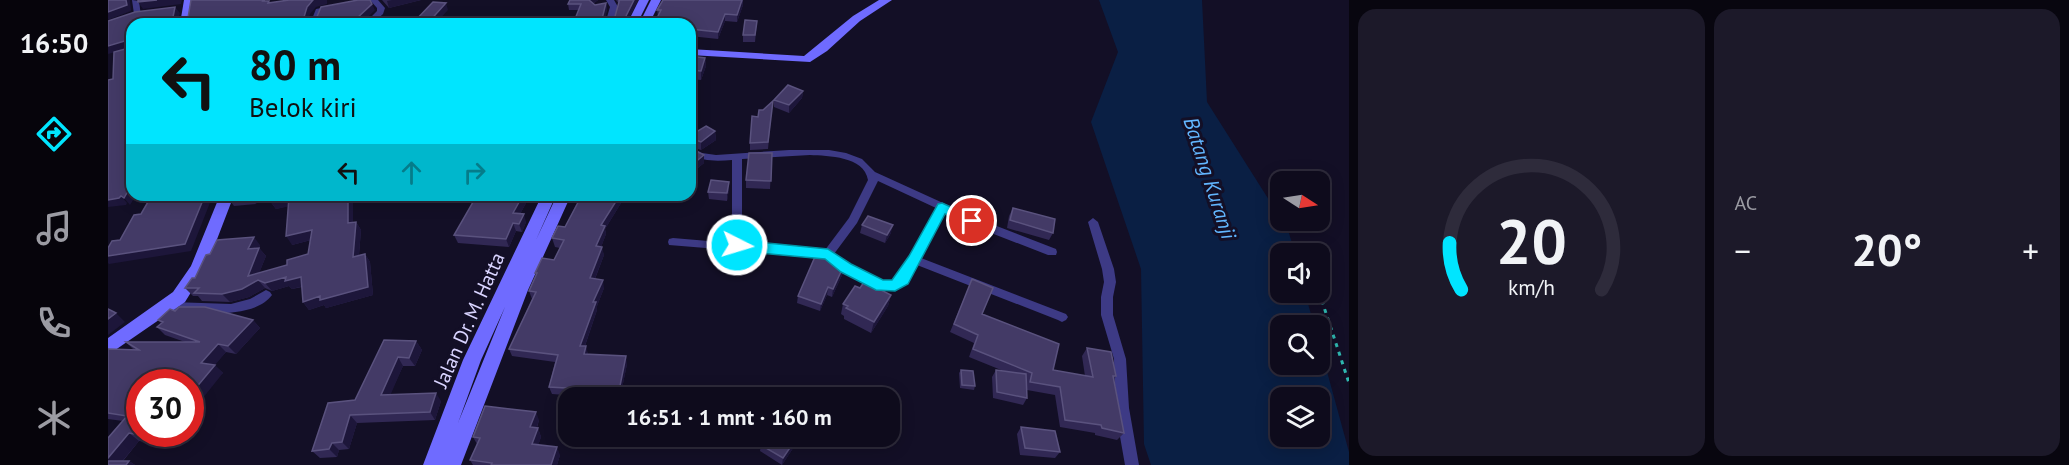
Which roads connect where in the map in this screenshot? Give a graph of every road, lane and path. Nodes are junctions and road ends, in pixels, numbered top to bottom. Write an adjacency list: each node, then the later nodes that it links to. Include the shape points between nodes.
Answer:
1 (374, 0): 7 (street); 13 (street, via 381,8)
2 (610, 0): 14 (street)
3 (644, 0): 15 (main road)
4 (656, 0): 16 (main road)
5 (887, 0): 17 (main road, via 867,10 823,50 806,60)
6 (135, 1): 11 (street)
7 (364, 2)
8 (188, 4): 10 (street)
9 (344, 6): 12 (street, via 321,10)
10 (176, 10)
11 (138, 15)
12 (315, 18)
13 (374, 18)
14 (612, 18)
15 (635, 18)
16 (647, 18)
17 (696, 52)
18 (696, 154): 19 (street)
19 (736, 158): 20 (street, via 838,154 859,161); 27 (street)
20 (872, 174): 24 (street); 29 (street, via 871,187 853,220)
21 (225, 201): 33 (main road, via 198,268)
22 (547, 201): 36 (main road, Jalan Dr. M. Hatta)
23 (561, 201): 36 (main road, Jalan Dr. M. Hatta)
24 (942, 207): 28 (street); 30 (street)
25 (1093, 222): 40 (street, via 1108,269 1107,315 1120,359 1122,408)
26 (673, 242): 27 (street)
27 (737, 245): 29 (street)
28 (1052, 252)
29 (828, 254): 30 (street, via 882,286 902,280)
30 (915, 260): 34 (street)
31 (266, 295): 33 (street, via 250,305 230,310)
32 (1322, 303): 37 (path)
33 (168, 307): 35 (main road)
34 (1062, 317)
35 (108, 348)
36 (477, 371): 38 (main road, Jalan Dr. M. Hatta); 39 (main road, Jalan Dr. M. Hatta)
37 (1349, 383)
38 (433, 465)
39 (451, 465)
40 (1132, 465)

